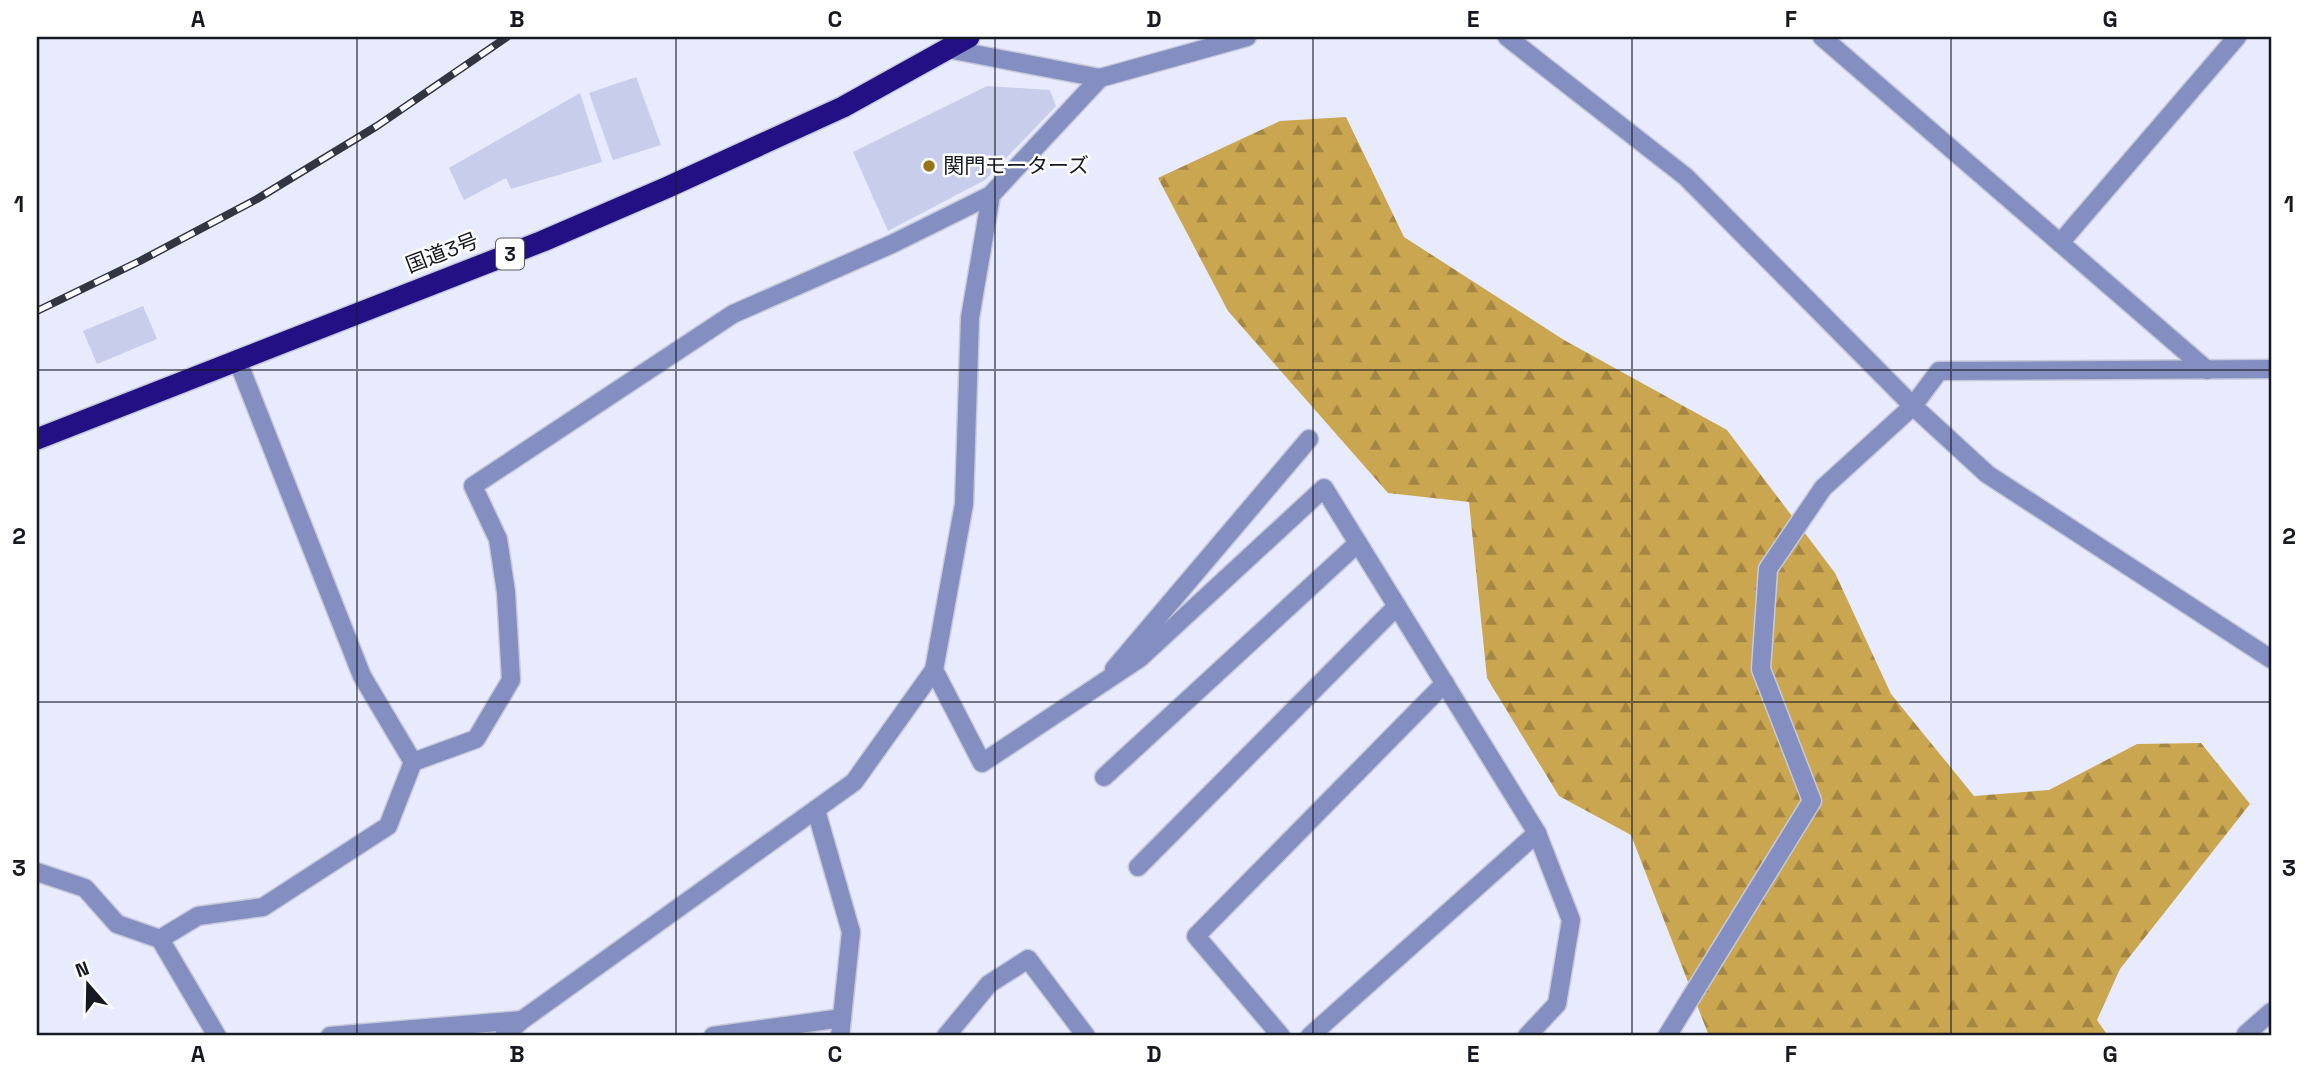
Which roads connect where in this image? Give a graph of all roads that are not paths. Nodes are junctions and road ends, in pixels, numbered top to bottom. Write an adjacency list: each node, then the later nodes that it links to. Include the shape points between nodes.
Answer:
1 (969, 37): 6 (highway, 国道3号 / 3)
2 (1247, 37): 7 (street)
3 (1507, 37): 13 (street, via 1686,177)
4 (1822, 37): 9 (street)
5 (2237, 37): 9 (street)
6 (948, 49): 7 (street); 10 (highway, 国道3号 / 3, via 843,107 668,187 543,241)
7 (1100, 78): 8 (street)
8 (991, 195): 19 (street, via 970,318 964,504); 22 (street, via 733,314 473,486 498,539 512,680 475,739)
9 (2060, 243): 12 (street)
10 (237, 359): 14 (highway, 国道3号 / 3); 22 (street, via 362,676)
11 (2271, 369): 12 (street)
12 (2207, 370): 13 (street, via 1939,371)
13 (1913, 406): 18 (street, via 1987,474); 43 (street, via 1824,488 1768,569 1761,669 1812,801)
14 (37, 439)
15 (1309, 439): 21 (street)
16 (1358, 543): 17 (street); 21 (street, via 1324,488 1140,658); 23 (street)
17 (1397, 606): 20 (street); 26 (street)
18 (2271, 659)
19 (934, 670): 21 (street, via 982,764); 24 (street, via 854,782)
20 (1445, 683): 25 (street); 40 (street, via 1196,936)
21 (1100, 685)
22 (414, 762): 28 (street, via 388,825 263,907 198,916)
23 (1104, 777)
24 (816, 810): 30 (street, via 851,932); 31 (street)
25 (1537, 832): 41 (street); 42 (street, via 1571,920 1558,1004)
26 (1138, 867)
27 (37, 872): 28 (street, via 85,888 117,923)
28 (160, 939): 33 (street)
29 (2271, 1012): 32 (street)
30 (842, 1018): 36 (street); 37 (street)
31 (522, 1020): 34 (street); 35 (street)
32 (2246, 1034)
33 (217, 1036)
34 (330, 1036)
35 (504, 1036)
36 (713, 1036)
37 (840, 1036)
38 (946, 1036): 39 (street, via 989,984 1028,959)
39 (1086, 1036)
40 (1281, 1036)
41 (1310, 1036)
42 (1527, 1036)
43 (1667, 1036)

